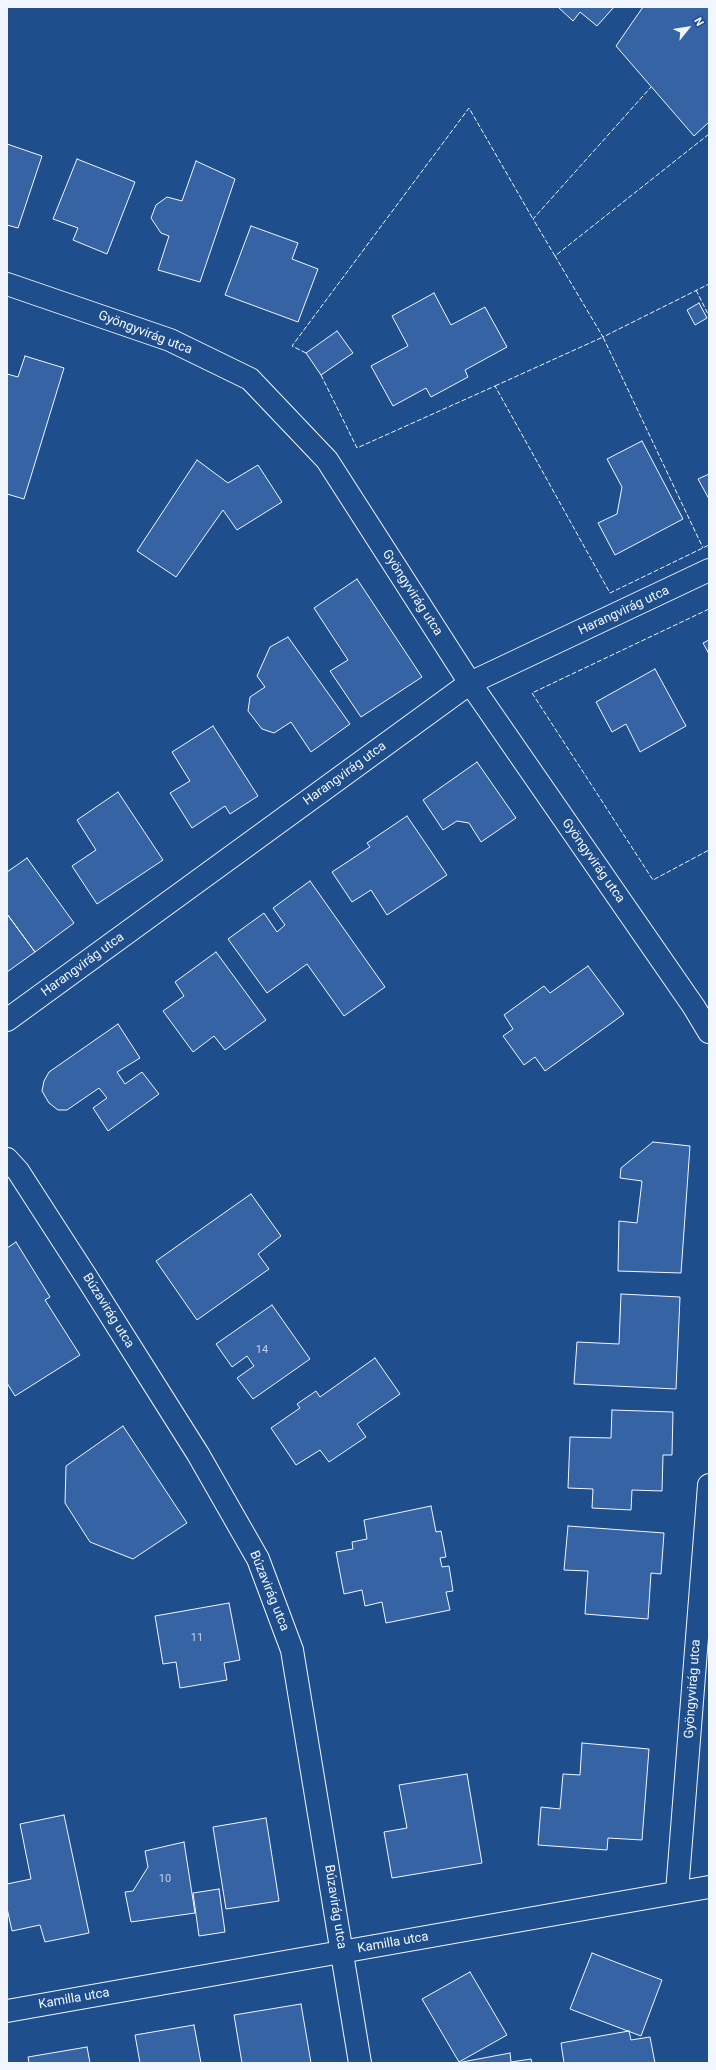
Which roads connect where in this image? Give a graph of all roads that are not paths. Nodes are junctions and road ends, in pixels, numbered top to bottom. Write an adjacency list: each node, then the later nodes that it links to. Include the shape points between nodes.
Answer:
1 (7, 284): 3 (street, Gyöngyvirág utca, via 170,340 250,380 327,460)
2 (709, 570): 3 (street, Harangvirág utca)
3 (470, 683): 4 (street, Harangvirág utca); 5 (street, Gyöngyvirág utca)
4 (7, 1020)
5 (709, 1032)
6 (7, 1159): 10 (street, Búzavirág utca, via 18,1171 96,1291 198,1454 258,1559 292,1650)
7 (709, 1485): 9 (street, Gyöngyvirág utca)
8 (709, 1887): 9 (street, Kamilla utca)
9 (677, 1892): 10 (street, Kamilla utca)
10 (342, 1952): 11 (street, Kamilla utca); 12 (street, Búzavirág utca)
11 (7, 2011)
12 (360, 2063)

